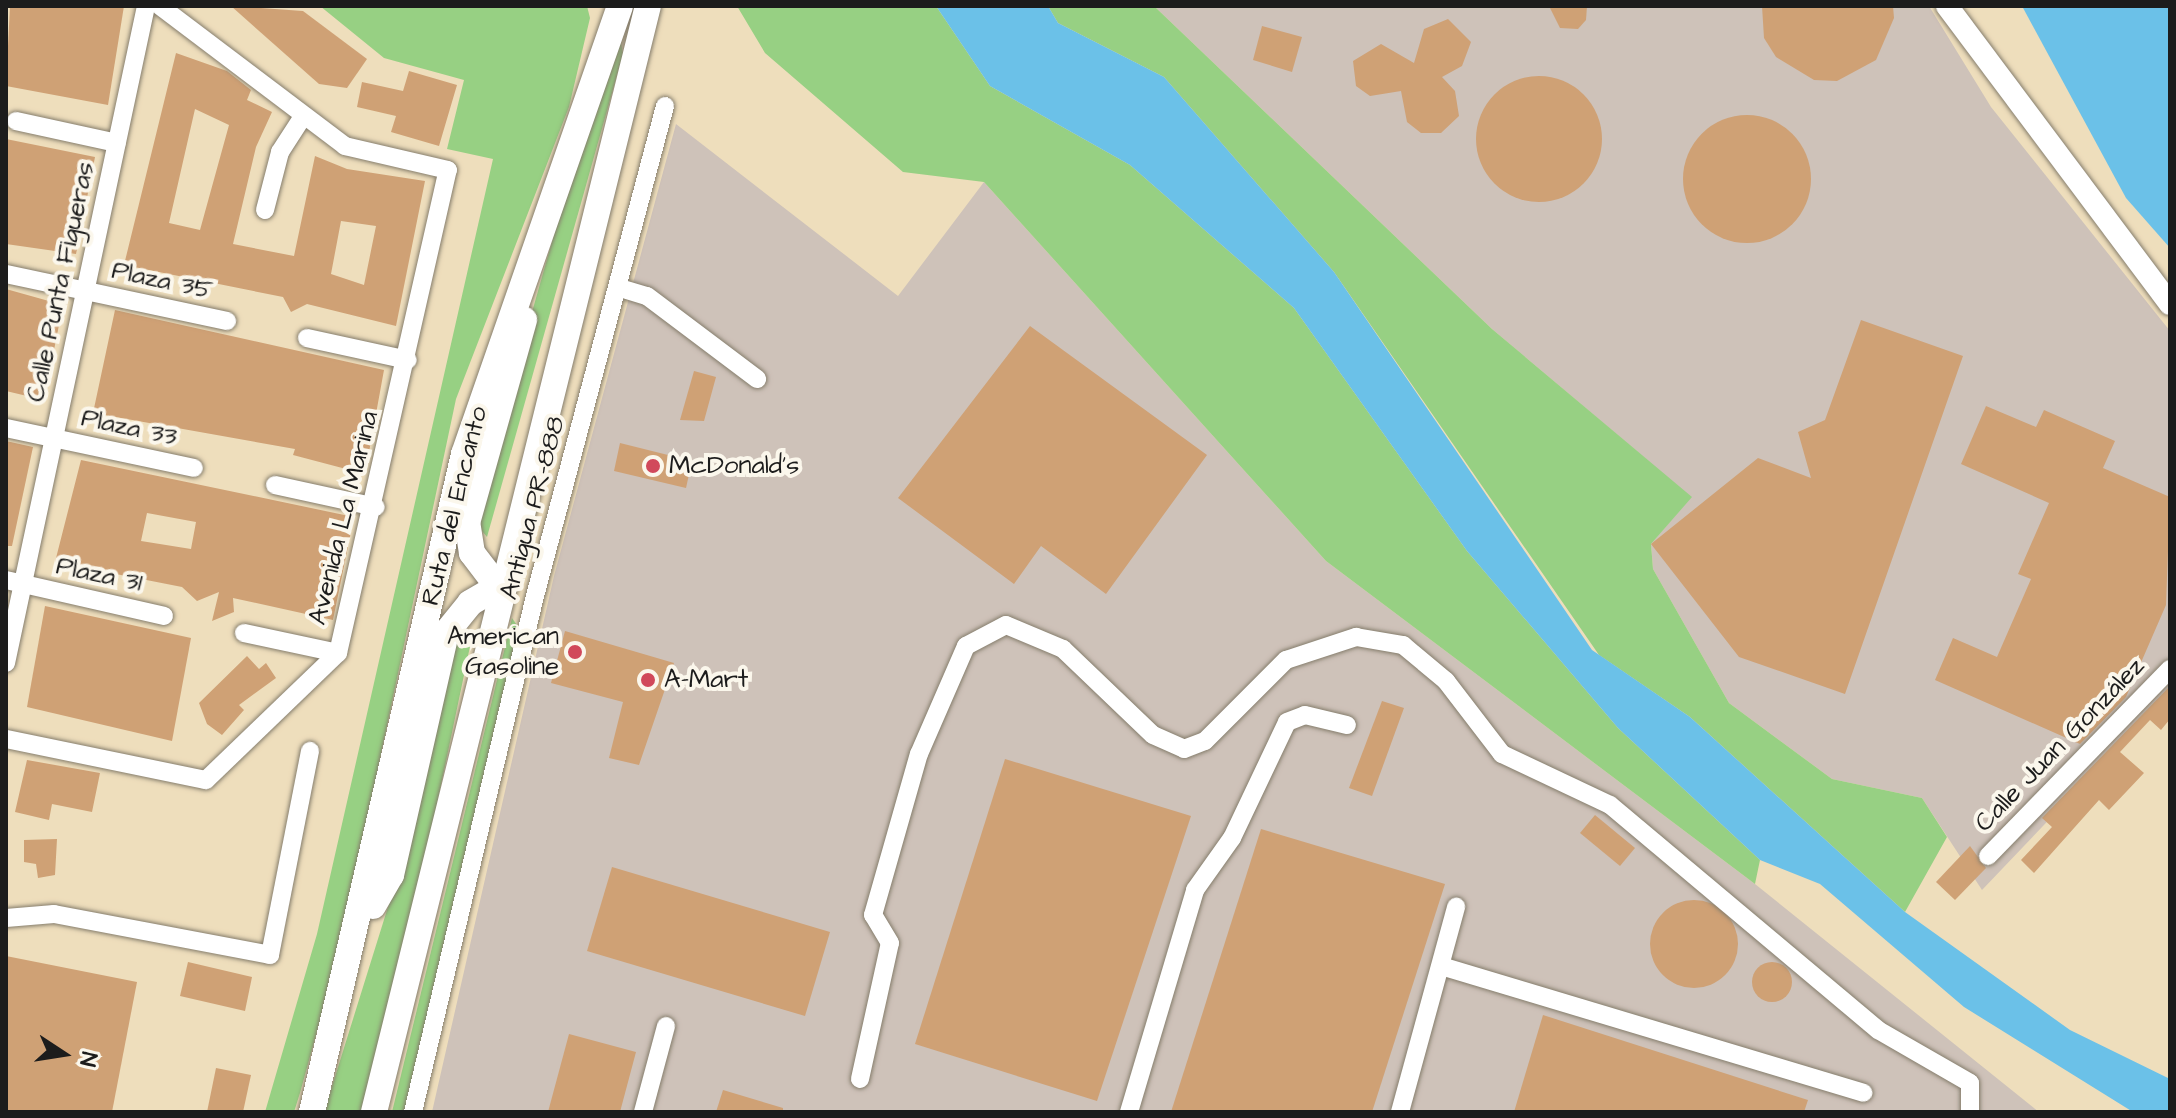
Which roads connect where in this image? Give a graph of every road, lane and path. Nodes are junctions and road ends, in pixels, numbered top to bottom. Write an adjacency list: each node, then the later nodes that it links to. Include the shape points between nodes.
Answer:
1 (146, 6): 9 (street, Calle Punta Figueras)
2 (160, 6): 7 (street)
3 (620, 6): 11 (main road, Ruta del Encanto)
4 (1947, 6): 15 (street)
5 (642, 9): 26 (main road)
6 (665, 106): 13 (street, Antigua PR-888)
7 (302, 118): 10 (street, via 280,152); 18 (street, Avenida La Marina, via 345,146 448,170)
8 (16, 121): 9 (street)
9 (117, 143): 14 (street, Calle Punta Figueras)
10 (265, 210)
11 (540, 230): 26 (main road, via 528,307 467,523 472,553); 39 (main road, Ruta del Encanto, via 464,454)
12 (6, 274): 14 (street, Plaza 35)
13 (620, 288): 19 (street, via 647,296); 27 (street, Antigua PR-888)
14 (86, 291): 16 (street, Plaza 35); 21 (street, Calle Punta Figueras)
15 (2170, 304)
16 (227, 321)
17 (307, 338): 18 (street)
18 (408, 360): 24 (street, Avenida La Marina)
19 (757, 379)
20 (6, 428): 21 (street, Plaza 33)
21 (54, 438): 22 (street, Plaza 33); 25 (street, Calle Punta Figueras)
22 (194, 468)
23 (275, 485): 24 (street)
24 (376, 507): 30 (street, Avenida La Marina)
25 (14, 582): 28 (street, Plaza 31); 31 (street, Calle Punta Figueras)
26 (498, 587): 27 (street); 39 (main road, via 470,603 446,633 391,875); 45 (main road)
27 (535, 596): 46 (street, Antigua PR-888)
28 (164, 616)
29 (244, 633): 30 (street)
30 (338, 653): 34 (street, Avenida La Marina, via 206,780)
31 (6, 663)
32 (2170, 669): 36 (street, Calle Juan González)
33 (1347, 725): 48 (street, via 1305,715 1287,722 1232,838 1195,890)
34 (6, 739)
35 (310, 751): 38 (street, via 270,955 54,914)
36 (1988, 856)
37 (1456, 907): 40 (street)
38 (6, 918)
39 (358, 933): 44 (main road, Ruta del Encanto)
40 (1441, 966): 43 (street); 49 (street)
41 (666, 1026): 47 (street)
42 (860, 1079): 50 (street, via 890,943 873,915 919,754 966,646 1006,625 1063,649 1153,735 1184,749 1205,741 1286,660 1356,637 1403,645 1446,681 1502,754 1610,805 1878,1030 1970,1083)
43 (1863, 1093)
44 (312, 1112)
45 (374, 1112)
46 (413, 1112)
47 (643, 1112)
48 (1129, 1112)
49 (1400, 1112)
50 (1970, 1112)

